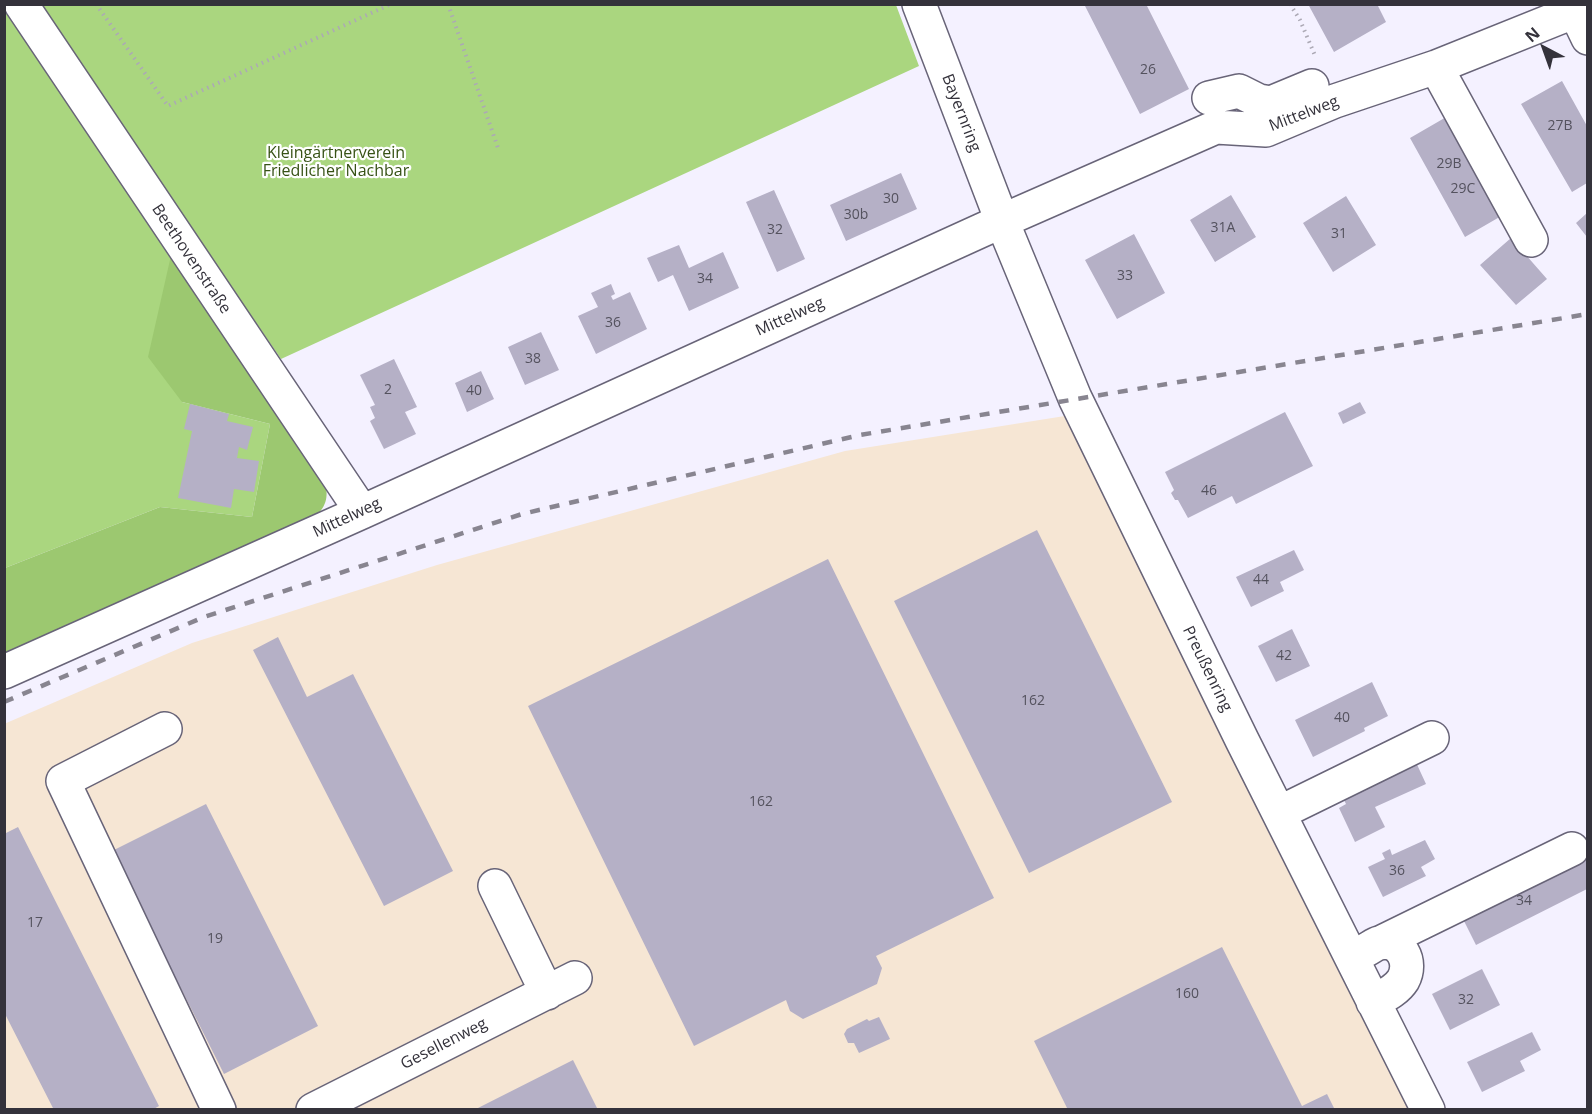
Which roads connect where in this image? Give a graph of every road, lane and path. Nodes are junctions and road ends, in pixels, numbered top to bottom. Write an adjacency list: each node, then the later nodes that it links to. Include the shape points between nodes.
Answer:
1 (21, 4): 14 (street, Beethovenstraße)
2 (96, 4): 3 (path, via 168,106)
3 (391, 4)
4 (448, 4): 11 (path)
5 (919, 4): 12 (street, Bayernring)
6 (1290, 4): 9 (path)
7 (1583, 18): 8 (street, Mittelweg)
8 (1436, 67): 9 (street, Mittelweg); 13 (street)
9 (1330, 91): 10 (street, via 1271,103 1239,91); 12 (street, Mittelweg, via 1266,130 1216,127)
10 (1209, 98)
11 (498, 148)
12 (1002, 220): 14 (street, Mittelweg); 18 (street, Preußenring, via 1075,398)
13 (1531, 240)
14 (362, 512): 15 (street, Mittelweg)
15 (4, 672)
16 (165, 729): 24 (street, via 63,781)
17 (1432, 738): 18 (street)
18 (1279, 813): 22 (street, Preußenring)
19 (1572, 849): 21 (street)
20 (495, 886): 25 (street, Gesellenweg, via 561,986)
21 (1380, 943): 22 (street); 23 (street, via 1403,951 1408,963 1402,981)
22 (1351, 958): 23 (street, Preußenring)
23 (1373, 1002): 26 (street, Preußenring)
24 (219, 1110)
25 (313, 1110)
26 (1428, 1110)

